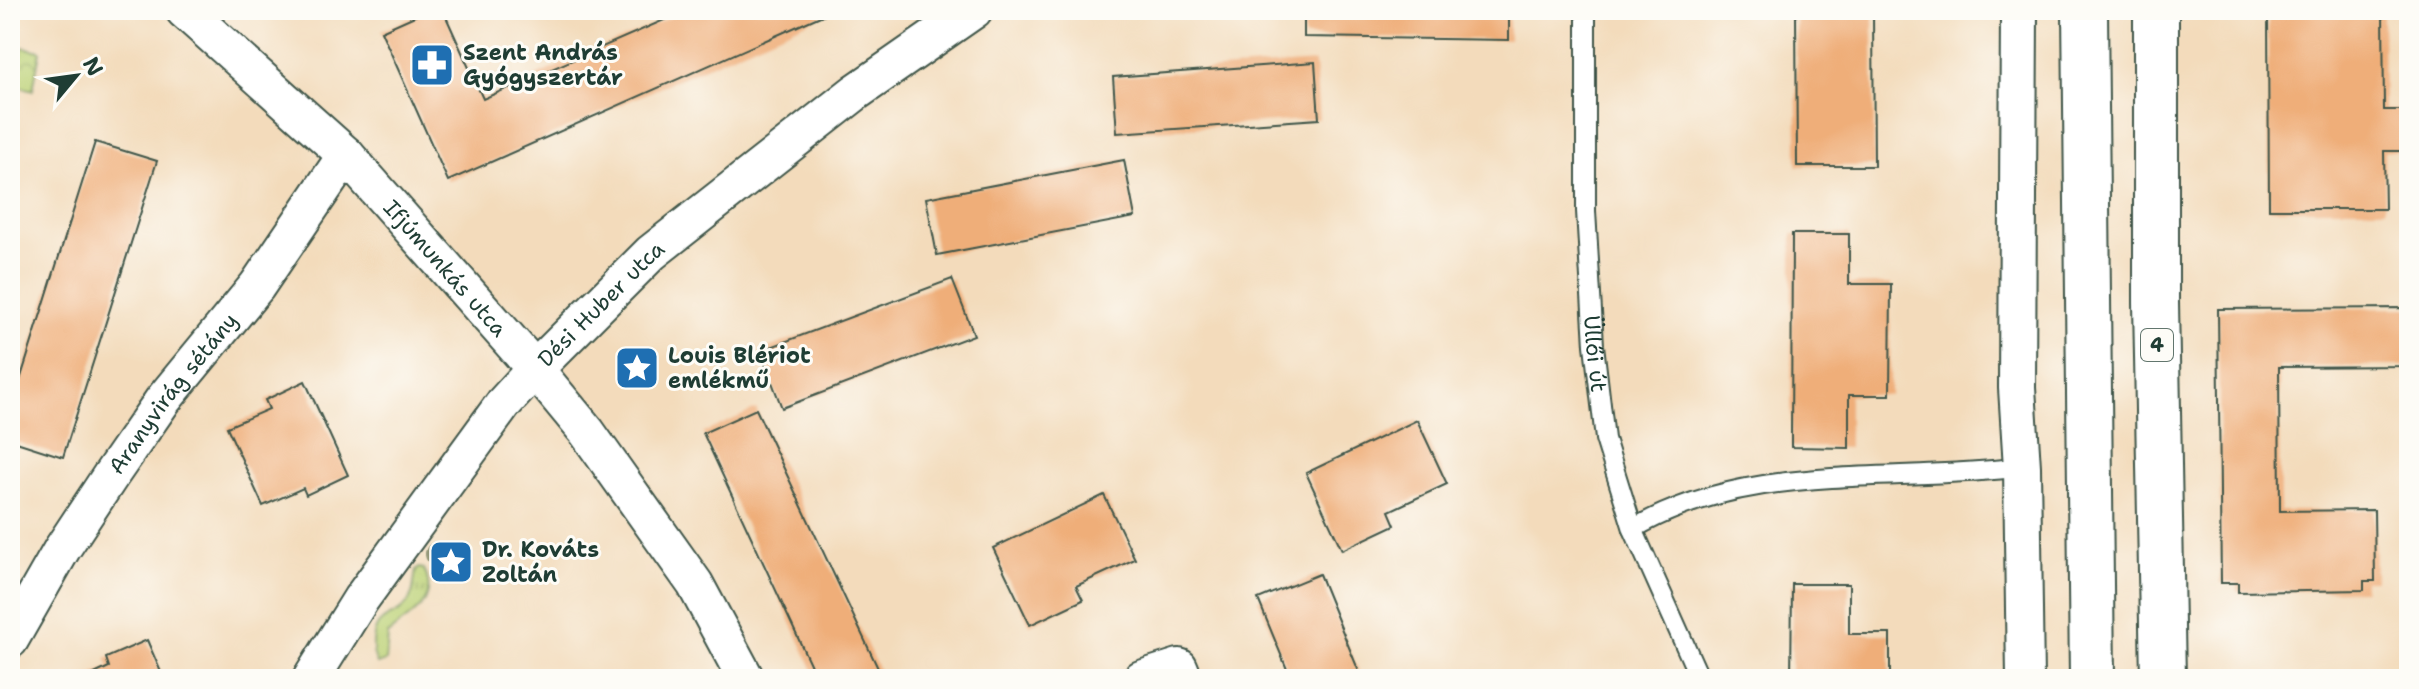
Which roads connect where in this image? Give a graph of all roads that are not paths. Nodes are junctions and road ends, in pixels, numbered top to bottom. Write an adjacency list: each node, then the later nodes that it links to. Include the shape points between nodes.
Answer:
1 (184, 10): 7 (street, Ifjúmunkás utca)
2 (974, 10): 8 (street, Dési Huber utca, via 856,92 651,253)
3 (1586, 10): 10 (lane, Üllői út, via 1586,211 1598,393 1605,439)
4 (2019, 10): 9 (street, via 2017,388)
5 (2085, 10): 18 (main road)
6 (2156, 10): 19 (main road, 4)
7 (346, 155): 8 (street, Ifjúmunkás utca); 11 (street, Aranyvirág sétány, via 257,286 172,388 120,463)
8 (535, 369): 12 (street, Dési Huber utca, via 504,403 361,599); 13 (street, Ifjúmunkás utca, via 587,432 695,584)
9 (2022, 467): 10 (lane, via 1781,482 1682,505); 17 (street)
10 (1633, 529): 16 (lane, Üllői út)
11 (10, 640)
12 (311, 679)
13 (746, 679)
14 (1141, 679): 15 (street, via 1179,667)
15 (1184, 679)
16 (1700, 679)
17 (2025, 679)
18 (2092, 679)
19 (2163, 679)

